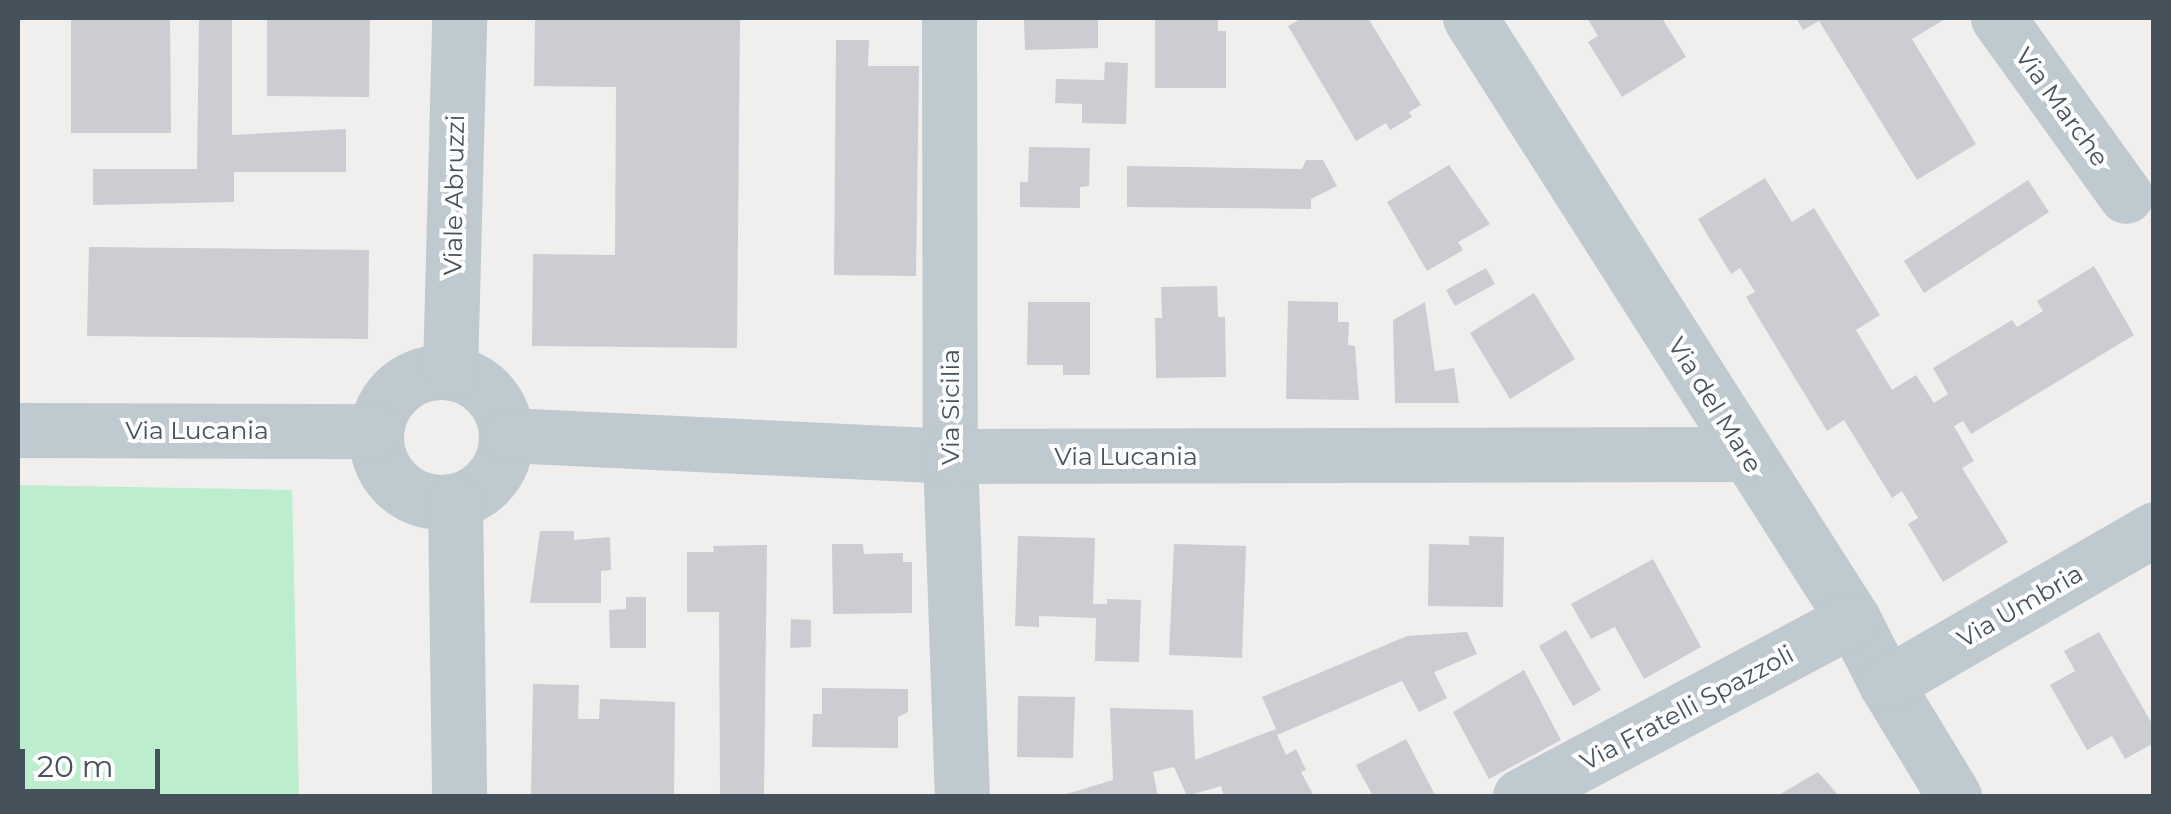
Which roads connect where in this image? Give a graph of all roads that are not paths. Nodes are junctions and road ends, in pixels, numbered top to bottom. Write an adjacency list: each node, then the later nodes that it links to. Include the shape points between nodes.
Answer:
1 (458, 18): 6 (street, Viale Abruzzi)
2 (949, 18): 12 (street, Via Sicilia)
3 (1470, 18): 11 (street, Via del Mare)
4 (1998, 18): 5 (street, Via Marche)
5 (2126, 196)
6 (450, 372): 8 (street, via 428,372); 10 (street, via 483,387 504,417)
7 (18, 393): 8 (street)
8 (356, 414): 9 (street, Via Lucania); 13 (street, via 398,486 415,498)
9 (18, 430)
10 (506, 435): 12 (street, Via Lucania); 13 (street, via 493,478)
11 (1745, 454): 12 (street, Via Lucania); 15 (street, Via del Mare)
12 (950, 456): 18 (street, Via Sicilia)
13 (455, 502): 17 (street)
14 (2154, 529): 16 (street, Via Umbria)
15 (1853, 619): 16 (street, Via del Mare); 19 (street, Via Fratelli Spazzoli)
16 (1886, 684): 20 (street, Via del Mare)
17 (459, 796)
18 (962, 796)
19 (1520, 796)
20 (1954, 796)

